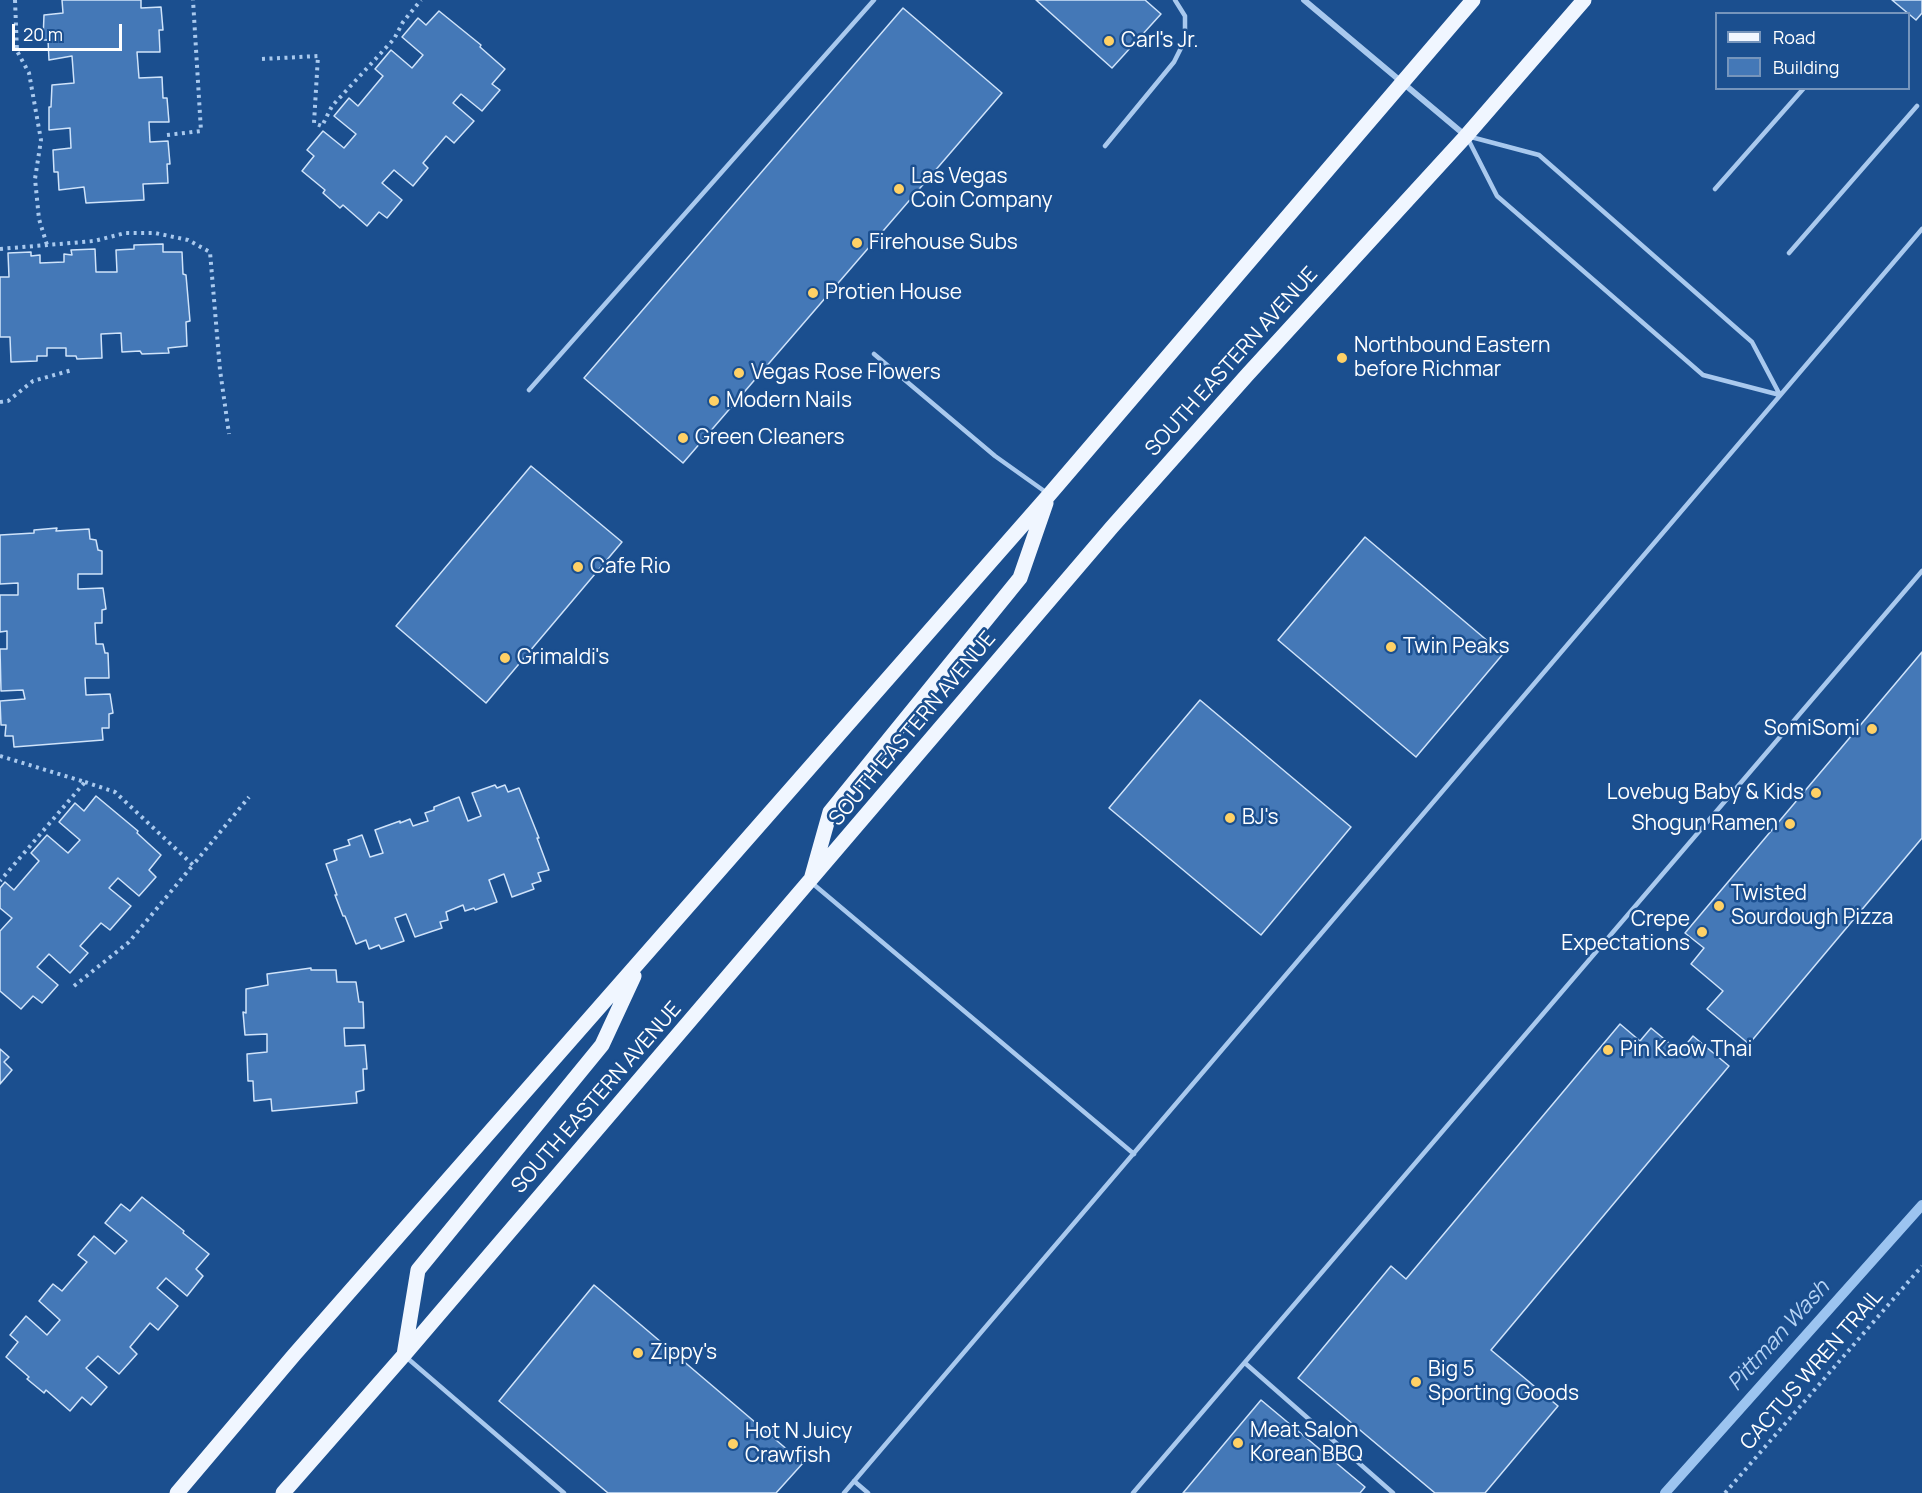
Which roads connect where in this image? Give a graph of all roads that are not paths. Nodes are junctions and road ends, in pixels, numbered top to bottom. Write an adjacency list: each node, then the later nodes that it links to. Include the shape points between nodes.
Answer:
1 (874, 0): 15 (lane)
2 (1175, 0): 10 (lane, via 1185,16 1185,40 1174,62)
3 (1304, 0): 6 (street)
4 (1473, 0): 6 (main road)
5 (1584, 0): 9 (main road, SOUTH EASTERN AVENUE)
6 (1403, 83): 9 (street); 17 (main road)
7 (1802, 90): 11 (lane)
8 (1917, 106): 13 (lane)
9 (1466, 136): 16 (lane, via 1539,155 1752,342); 16 (lane, via 1497,196 1702,375); 19 (main road, SOUTH EASTERN AVENUE, via 1120,519)
10 (1105, 146)
11 (1715, 189)
12 (1922, 229): 16 (lane)
13 (1789, 253)
14 (874, 354): 17 (lane, via 995,456)
15 (529, 390)
16 (1780, 395): 21 (lane)
17 (1049, 495): 19 (main road, via 1020,578 830,813); 20 (main road)
18 (1922, 571): 23 (lane)
19 (810, 881): 21 (lane); 22 (main road, SOUTH EASTERN AVENUE)
20 (641, 960): 22 (main road, via 602,1045 418,1270); 25 (main road)
21 (1134, 1154): 24 (lane)
22 (404, 1355): 26 (main road, SOUTH EASTERN AVENUE); 27 (lane)
23 (1245, 1363): 30 (lane); 31 (lane)
24 (854, 1481): 28 (lane); 29 (lane)
25 (177, 1493)
26 (283, 1493)
27 (564, 1493)
28 (844, 1493)
29 (868, 1493)
30 (1133, 1493)
31 (1393, 1493)

